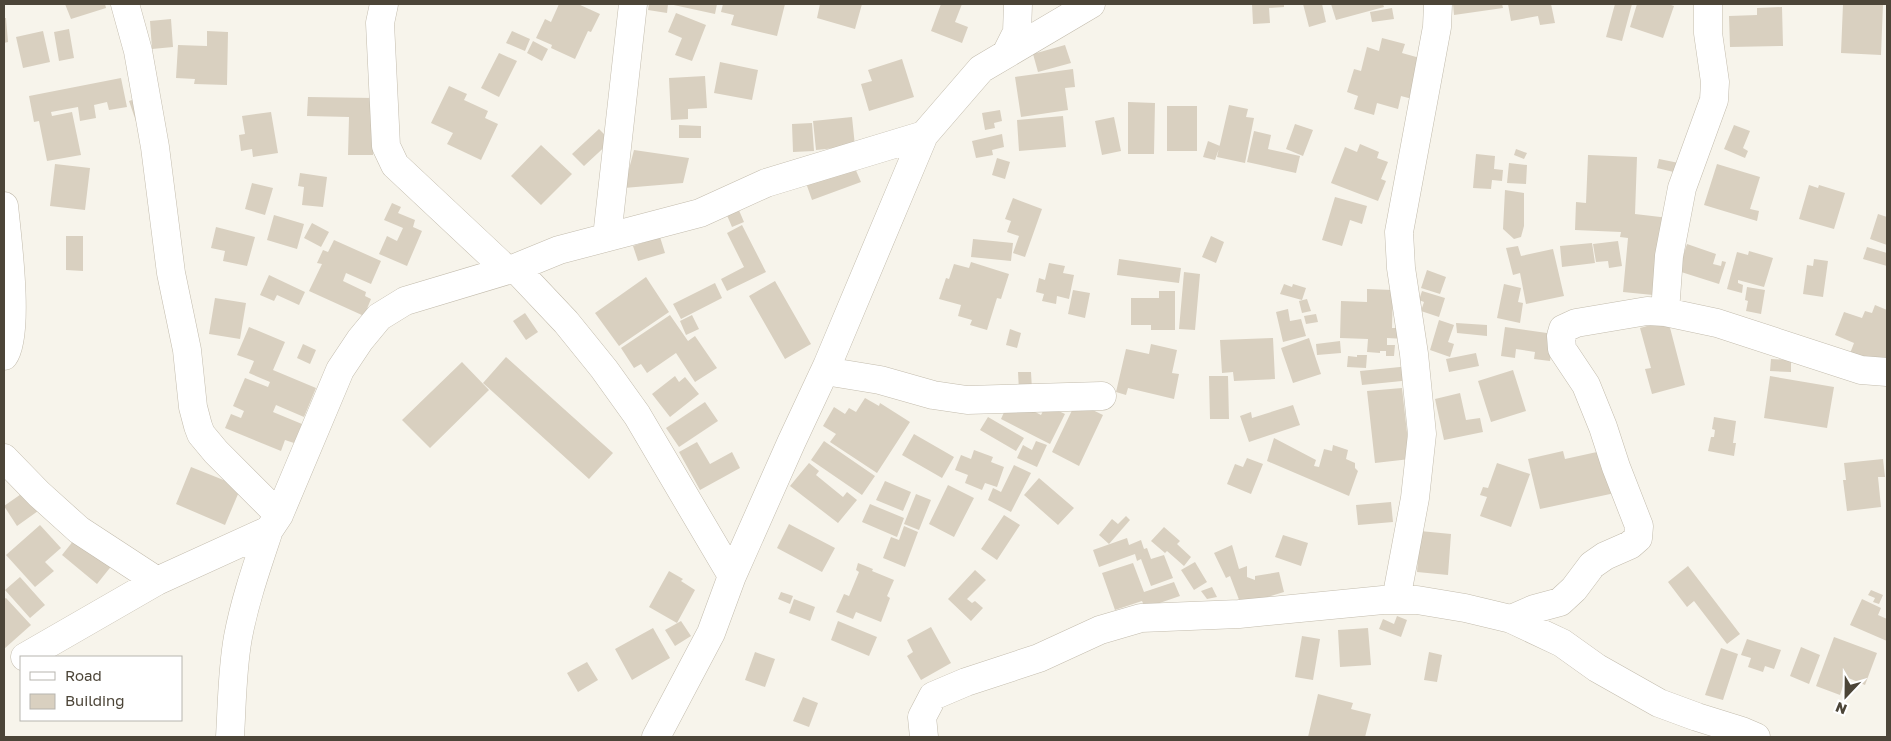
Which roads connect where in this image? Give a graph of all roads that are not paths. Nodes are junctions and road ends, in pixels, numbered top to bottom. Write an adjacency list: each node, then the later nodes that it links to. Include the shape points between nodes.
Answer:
1 (125, 4): 19 (street, via 138,51 155,147 171,273 198,426 201,434)
2 (384, 4): 12 (street, via 380,23 386,146 395,165)
3 (633, 4): 11 (street)
4 (1018, 4): 8 (street, via 1017,32)
5 (1091, 4): 8 (street)
6 (1438, 4): 22 (street, via 1437,27 1399,232 1422,434 1415,498)
7 (1708, 4): 13 (street, via 1714,100 1682,188 1669,256)
8 (1006, 54): 9 (street, via 981,69)
9 (924, 135): 11 (street, via 766,183 700,213); 15 (street)
10 (4, 206): 14 (street, via 11,287 10,342)
11 (607, 237): 12 (street, via 559,250)
12 (511, 269): 19 (street, via 405,301 380,317 340,370); 20 (street, via 566,322 604,369 637,415)
13 (1665, 312): 16 (street, via 1717,323 1861,370); 23 (street, via 1647,311 1576,323 1564,329 1560,336 1562,349 1586,385 1604,427 1639,526 1638,538 1592,564 1560,602)
14 (4, 356)
15 (825, 371): 17 (street, via 967,400); 20 (street)
16 (1887, 372)
17 (1102, 396)
18 (4, 458): 21 (street, via 80,530)
19 (274, 523): 21 (street); 27 (street, via 247,596 238,640)
20 (732, 576): 28 (street, via 711,633)
21 (157, 581): 24 (street)
22 (1396, 600): 23 (street, via 1417,600); 29 (street, via 1239,614 1141,618 1100,630 1039,658 933,696 922,717)
23 (1510, 619): 30 (street, via 1562,643 1597,668 1659,703)
24 (27, 656)
25 (20, 660): 26 (street)
26 (4, 669)
27 (230, 737)
28 (656, 737)
29 (924, 737)
30 (1756, 737)

